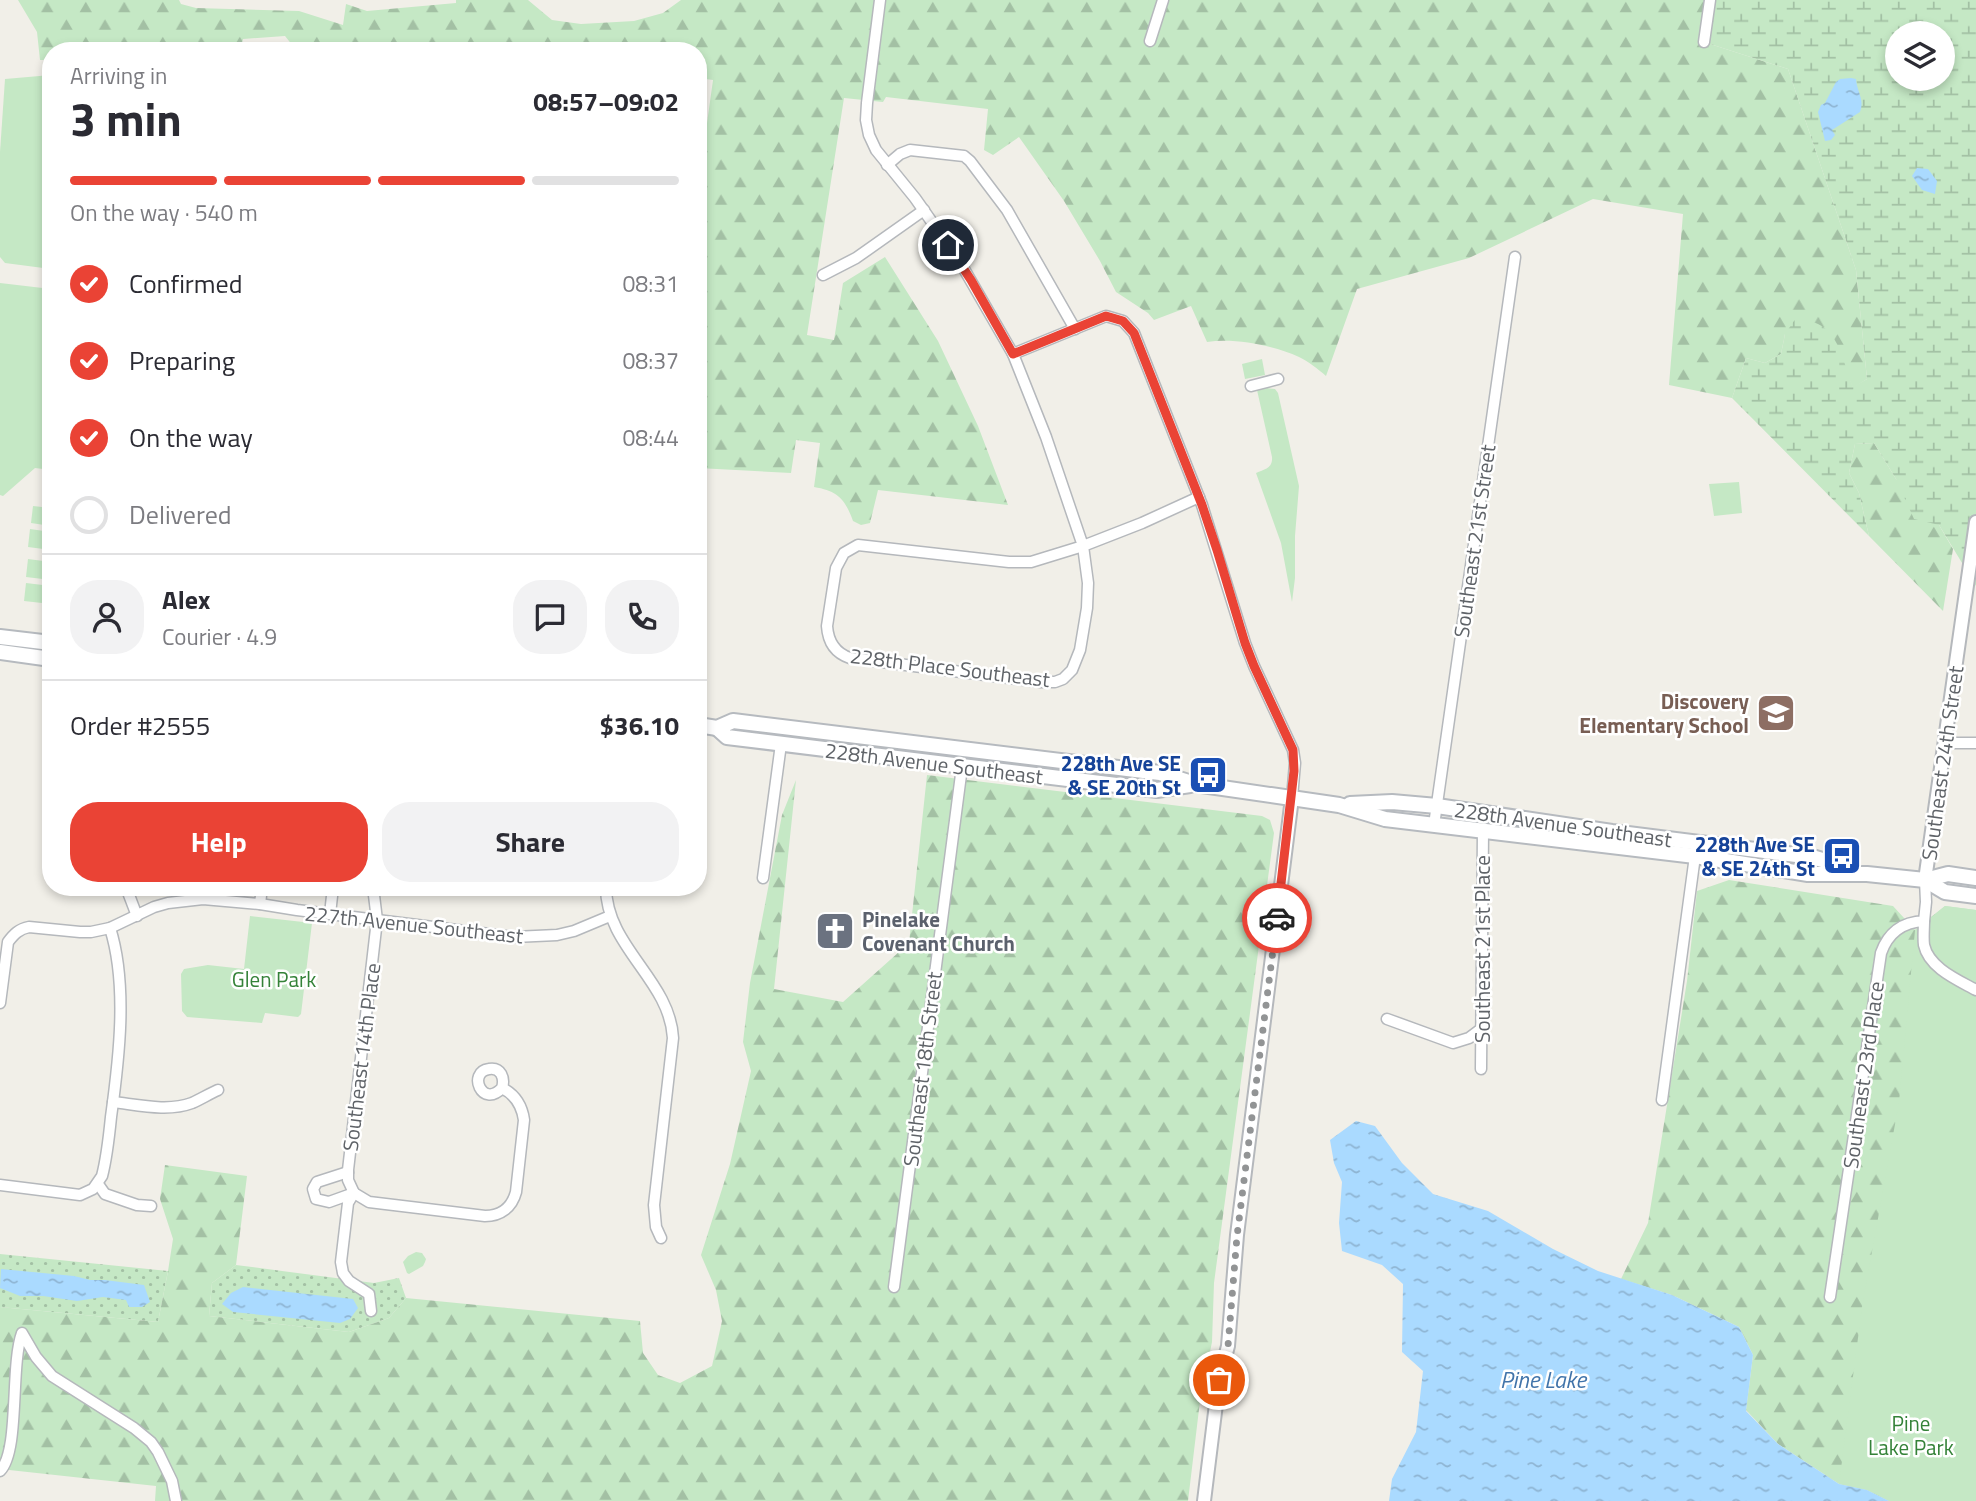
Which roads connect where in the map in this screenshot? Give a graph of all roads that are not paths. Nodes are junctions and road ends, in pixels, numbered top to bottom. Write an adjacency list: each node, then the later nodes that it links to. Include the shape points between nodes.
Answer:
1 (880, 0): 6 (street, via 866,120 869,135)
2 (1163, 0): 4 (street)
3 (1710, 0): 5 (street)
4 (1150, 41)
5 (1704, 43)
6 (887, 165): 7 (street); 10 (street, via 900,153 915,150 964,156 970,161 1007,209)
7 (924, 210): 9 (street, via 856,258); 11 (street)
8 (1515, 257): 32 (street, Southeast 21st Street)
9 (823, 275)
10 (1075, 328): 11 (street); 14 (street, via 1106,316 1123,321 1134,333)
11 (1013, 354): 16 (street)
12 (1278, 379): 13 (street)
13 (1251, 386)
14 (1199, 497): 16 (street); 30 (street, via 1245,643 1293,750)
15 (1976, 522): 25 (street, Southeast 24th Street)
16 (1083, 546): 16 (street, 228th Place Southeast, via 1031,562 1009,562 858,545 844,553 836,568 827,626 830,640 850,658 1059,681 1072,670 1080,650 1088,583)
17 (0, 629): 19 (main road)
18 (0, 637): 19 (main road)
19 (22, 640): 20 (main road)
20 (42, 642)
21 (0, 652): 22 (main road)
22 (42, 658)
23 (707, 726): 24 (main road, 228th Avenue Southeast)
24 (717, 728): 27 (main road, 228th Avenue Southeast, via 727,737); 29 (main road, 228th Avenue Southeast, via 733,721 1160,774)
25 (1945, 743): 26 (street); 41 (street, Southeast 24th Street)
26 (1976, 743)
27 (781, 744): 28 (main road, 228th Avenue Southeast); 39 (street)
28 (962, 767): 29 (main road, 228th Avenue Southeast, via 1157,790); 70 (street, Southeast 18th Street)
29 (1195, 784): 30 (main road, 228th Avenue Southeast)
30 (1292, 797): 31 (main road, 228th Avenue Southeast); 75 (street, via 1237,1236 1228,1346 1219,1380)
31 (1339, 805): 32 (main road, 228th Avenue Southeast, via 1392,802); 33 (main road, 228th Avenue Southeast, via 1385,819)
32 (1437, 806): 33 (street, Southeast 21st Street); 35 (main road, 228th Avenue Southeast)
33 (1434, 825): 34 (main road, 228th Avenue Southeast)
34 (1483, 830): 36 (main road, 228th Avenue Southeast); 58 (street, Southeast 21st Place)
35 (1612, 832): 36 (main road); 38 (main road, 228th Avenue Southeast, via 1812,857)
36 (1545, 838): 37 (main road, 228th Avenue Southeast)
37 (1695, 856): 38 (main road, 228th Avenue Southeast, via 1808,874); 62 (street)
38 (1867, 874): 41 (main road, 228th Avenue Southeast)
39 (763, 878)
40 (1976, 878): 41 (main road, 228th Avenue Southeast, via 1948,874)
41 (1925, 880): 47 (main road, 228th Avenue Southeast, via 1945,892); 53 (street)
42 (128, 896): 50 (street)
43 (261, 896): 48 (street)
44 (332, 896): 49 (street)
45 (374, 896): 52 (street, Southeast 14th Place)
46 (607, 896): 51 (street)
47 (1976, 896)
48 (260, 904): 49 (street, 227th Avenue Southeast); 50 (street, 227th Avenue Southeast, via 185,900)
49 (330, 914): 52 (street, 227th Avenue Southeast)
50 (136, 916): 54 (street, 227th Avenue Southeast)
51 (610, 916): 52 (street, 227th Avenue Southeast, via 574,931 536,937); 69 (street, via 658,993 672,1028 653,1205)
52 (377, 920): 64 (street, Southeast 14th Place)
53 (1924, 921): 55 (street, via 1924,943 1930,957 1943,972); 71 (street, Southeast 23rd Place, via 1904,924 1888,937 1881,953)
54 (110, 928): 56 (street, 227th Avenue Southeast, via 80,932 21,929 7,949); 63 (street, via 121,1020)
55 (1976, 990)
56 (0, 1003)
57 (1387, 1019): 58 (street, via 1453,1044)
58 (1481, 1029): 59 (street, Southeast 21st Place)
59 (1481, 1069)
60 (502, 1088): 67 (street, via 518,1101 524,1121 516,1192 509,1207 485,1216 369,1202)
61 (218, 1090): 63 (street, via 177,1106)
62 (1662, 1100)
63 (114, 1102): 66 (street, via 104,1168)
64 (348, 1172): 67 (street, Southeast 14th Place); 67 (street, via 317,1182 313,1189 316,1199 329,1202)
65 (0, 1186): 66 (street, via 74,1195)
66 (96, 1187): 68 (street, via 105,1194)
67 (354, 1193): 72 (street, via 348,1203 341,1262 349,1281 369,1294)
68 (150, 1206)
69 (661, 1238)
70 (894, 1287)
71 (1830, 1297)
72 (371, 1311)
73 (0, 1471): 74 (street, via 11,1450 22,1333 52,1376 151,1442 172,1481)
74 (176, 1501)
75 (1204, 1501)

